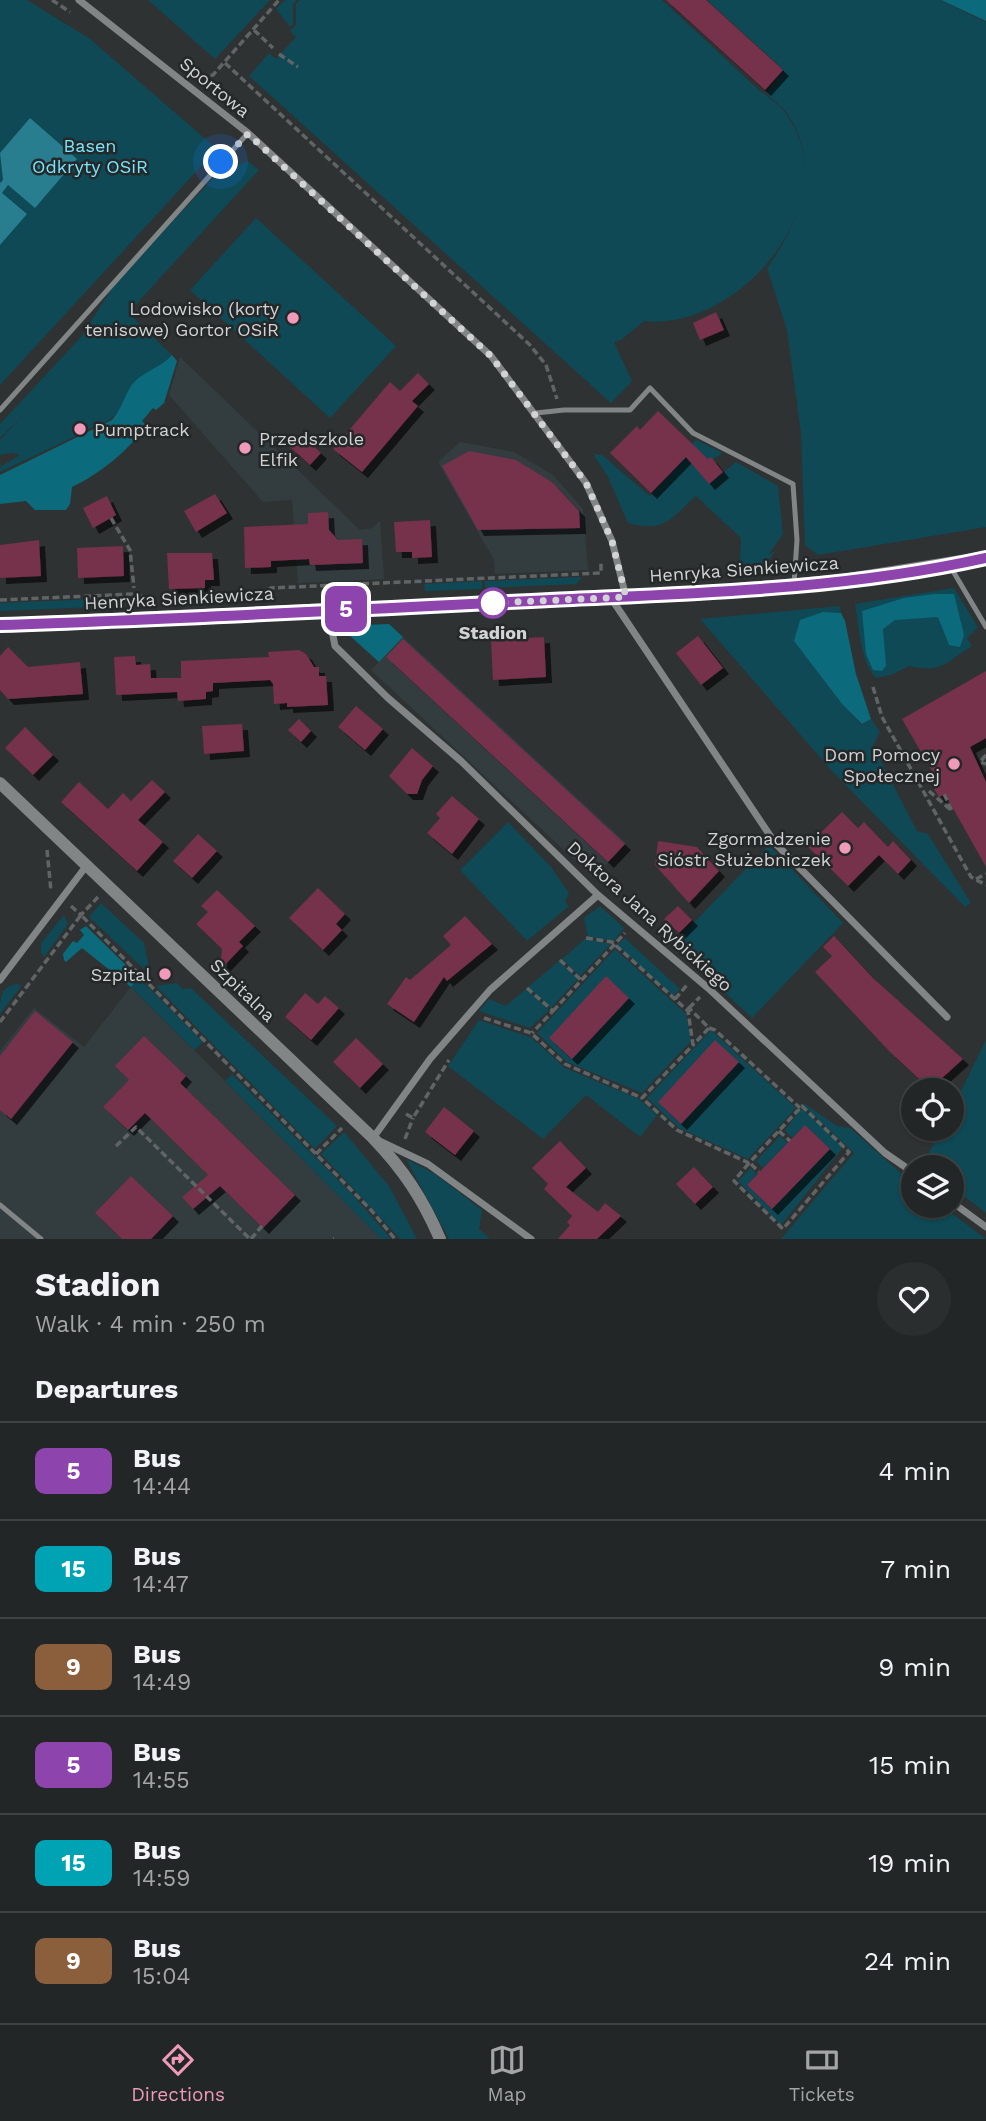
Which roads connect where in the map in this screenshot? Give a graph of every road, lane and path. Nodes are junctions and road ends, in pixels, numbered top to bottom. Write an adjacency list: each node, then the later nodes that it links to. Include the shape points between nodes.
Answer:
1 (79, 0): 9 (street, Sportowa)
2 (279, 0): 3 (path)
3 (254, 30): 4 (path); 6 (path)
4 (273, 48)
5 (279, 54): 7 (path)
6 (225, 63): 8 (path, via 213,75); 11 (path, via 530,345 546,365)
7 (298, 67)
8 (197, 76)
9 (248, 134): 10 (lane); 12 (street, Sportowa, via 483,348)
10 (0, 410)
11 (560, 410): 12 (lane); 17 (lane, via 630,410 650,388 693,433 793,484)
12 (536, 413): 19 (street, Sportowa, via 575,464 599,507)
13 (111, 518): 18 (path, via 130,550)
14 (986, 558): 16 (main road, Henryka Sienkiewicza)
15 (601, 559): 20 (path, via 601,573 271,588)
16 (950, 566): 17 (main road, Henryka Sienkiewicza); 26 (lane)
17 (794, 587): 19 (main road, Henryka Sienkiewicza)
18 (134, 588)
19 (626, 597): 21 (main road, Henryka Sienkiewicza)
20 (253, 598)
21 (611, 598): 24 (main road, Henryka Sienkiewicza); 53 (street, via 775,843)
22 (0, 600): 23 (path, via 134,594)
23 (163, 603)
24 (328, 610): 25 (main road, Henryka Sienkiewicza); 40 (street, Doktora Jana Rybickiego, via 335,646)
25 (0, 625)
26 (986, 627)
27 (873, 687): 32 (path, via 882,717)
28 (986, 755): 29 (path, via 980,762)
29 (986, 764)
30 (0, 783): 35 (street, Szpitalna)
31 (934, 789): 32 (path)
32 (927, 792): 33 (path, via 952,811); 37 (path)
33 (944, 794)
34 (38, 842): 41 (path, via 47,851 51,890)
35 (88, 865): 39 (street, Szpitalna); 41 (street)
36 (986, 874): 37 (path)
37 (975, 880): 38 (path)
38 (986, 885)
39 (108, 886): 42 (path); 63 (street, Szpitalna)
40 (598, 895): 43 (street, Doktora Jana Rybickiego); 60 (street, via 490,990 429,1059)
41 (62, 898): 42 (path); 47 (street)
42 (81, 915): 54 (path); 75 (path)
43 (634, 923): 45 (path); 67 (street, Doktora Jana Rybickiego)
44 (586, 938): 45 (path)
45 (614, 945): 48 (path); 50 (path)
46 (560, 960): 48 (path)
47 (0, 979)
48 (581, 980): 51 (path)
49 (527, 988): 51 (path)
50 (687, 1010): 55 (path); 57 (path)
51 (553, 1011): 56 (path)
52 (477, 1016): 56 (path)
53 (947, 1017)
54 (0, 1023)
55 (709, 1028): 57 (path); 61 (path)
56 (531, 1033): 59 (path, via 565,1064)
57 (693, 1045): 59 (path)
58 (455, 1050): 60 (path, via 413,1118)
59 (642, 1098): 66 (path, via 677,1130)
60 (395, 1107): 63 (street)
61 (800, 1108): 62 (path); 66 (path, via 849,1152 783,1229 734,1181)
62 (779, 1130): 64 (path); 66 (path)
63 (373, 1138): 76 (street, Szpitalna, via 423,1200); 77 (street, via 428,1164)
64 (790, 1140)
65 (116, 1146): 74 (path, via 136,1127)
66 (750, 1164): 68 (path)
67 (901, 1164)
68 (759, 1172)
69 (0, 1205): 73 (lane)
70 (964, 1211): 72 (street)
71 (262, 1226): 74 (path)
72 (986, 1227)
73 (41, 1239)
74 (251, 1239)
75 (395, 1239)
76 (440, 1239)
77 (531, 1239)

